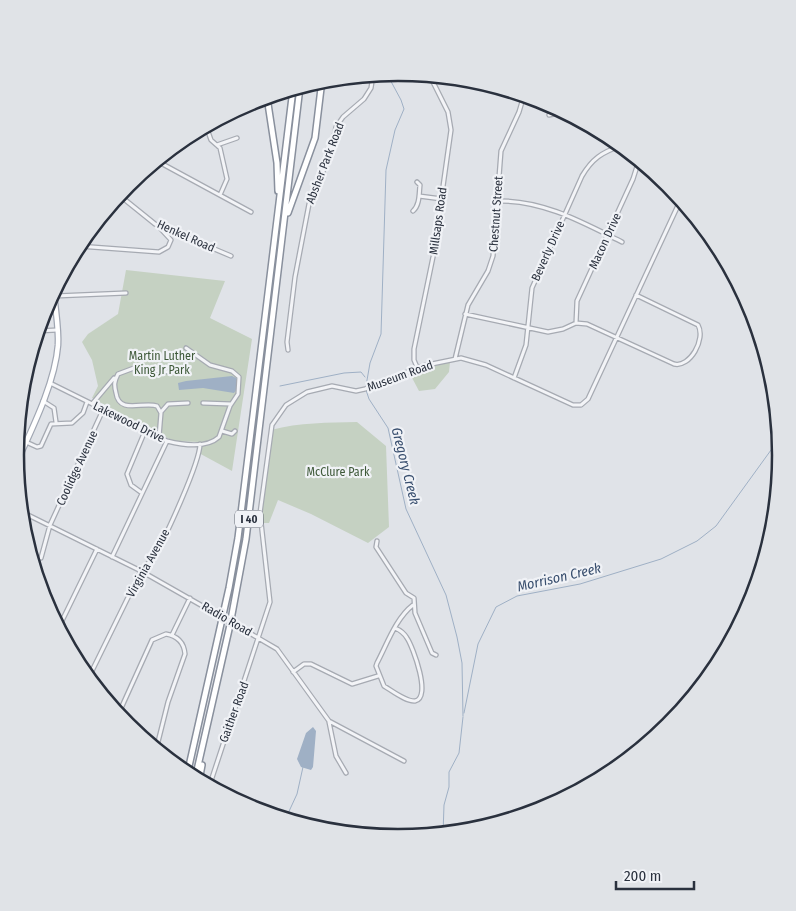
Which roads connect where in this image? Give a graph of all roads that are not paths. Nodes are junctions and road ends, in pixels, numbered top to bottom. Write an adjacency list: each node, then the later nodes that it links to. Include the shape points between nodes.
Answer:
1 (371, 82): 42 (street, Absher Park Road, via 364,99 336,127 329,158 309,204 295,278)
2 (433, 83): 17 (street, Millsaps Road, via 450,121)
3 (321, 89): 30 (highway, via 315,138 290,201)
4 (299, 95): 30 (highway, I 40)
5 (292, 97): 24 (highway, I 40)
6 (522, 102): 19 (street, Chestnut Street, via 501,151)
7 (267, 105): 24 (highway, via 277,163)
8 (208, 133): 10 (street)
9 (236, 138): 10 (street)
10 (216, 146): 15 (street, via 221,152 227,179)
11 (612, 149): 23 (street, Beverly Drive, via 590,162)
12 (164, 164): 15 (street)
13 (637, 168): 26 (street, Macon Drive)
14 (417, 182): 16 (street, via 420,185)
15 (220, 195): 22 (street)
16 (419, 196): 17 (street); 21 (street)
17 (442, 199): 44 (street, Millsaps Road, via 414,349)
18 (125, 200): 25 (street, Henkel Road)
19 (498, 201): 23 (street, via 534,203); 35 (street, Chestnut Street, via 493,256)
20 (677, 207): 33 (street, Museum Road)
21 (414, 211)
22 (251, 212)
23 (565, 214): 26 (street); 37 (street, Beverly Drive, via 532,288)
24 (277, 217): 92 (highway, I 40, via 238,538)
25 (155, 224): 28 (street, via 171,240 159,252); 29 (street, Henkel Road)
26 (607, 235): 27 (street); 36 (street, Macon Drive, via 576,301)
27 (622, 242)
28 (88, 247)
29 (232, 256)
30 (280, 256): 88 (highway, I 40, via 246,539)
31 (61, 293): 32 (street)
32 (126, 293)
33 (636, 295): 40 (street, Museum Road); 40 (street, via 695,323 701,330 700,338 690,358 678,365)
34 (55, 305): 38 (main road)
35 (466, 314): 37 (street); 43 (street, Chestnut Street)
36 (576, 323): 37 (street, via 556,331); 40 (street)
37 (529, 328): 47 (street, Beverly Drive)
38 (57, 330): 39 (street); 48 (main road, via 57,356)
39 (46, 331)
40 (617, 336): 47 (street, Museum Road, via 588,399 581,405 572,405)
41 (186, 348): 58 (street, via 210,366 232,371 238,376 238,394)
42 (288, 350)
43 (455, 359): 44 (street, Museum Road); 47 (street, Museum Road, via 476,361)
44 (417, 367): 82 (street, Museum Road, via 367,389 356,391 332,386 313,390 291,401 275,417 260,513 271,591)
45 (169, 372): 46 (street, via 134,368)
46 (118, 374): 49 (street); 50 (street)
47 (514, 378)
48 (50, 382): 51 (main road); 52 (street, Lakewood Drive)
49 (107, 386): 50 (street); 55 (street)
50 (115, 390): 56 (street, via 116,399 124,405)
51 (43, 400): 61 (street, via 54,408); 67 (main road)
52 (87, 402): 55 (street, Lakewood Drive); 61 (street, via 83,413 72,423)
53 (188, 403): 57 (street)
54 (203, 403): 58 (street)
55 (92, 404): 59 (street, Lakewood Drive)
56 (155, 404): 57 (street); 60 (street)
57 (168, 404): 60 (street)
58 (231, 404): 63 (street)
59 (103, 410): 62 (street, Lakewood Drive); 71 (street, Coolidge Avenue)
60 (161, 413): 65 (street)
61 (56, 422): 67 (street, via 51,424 41,446)
62 (145, 431): 65 (street, Lakewood Drive); 69 (street, via 127,474 131,485)
63 (222, 431): 64 (street); 68 (street, via 216,440)
64 (236, 432)
65 (159, 437): 66 (street, Lakewood Drive)
66 (167, 441): 68 (street, Lakewood Drive); 69 (street)
67 (26, 442)
68 (200, 444): 76 (street, Virginia Avenue, via 198,458 178,506 153,557)
69 (142, 493): 74 (street)
70 (29, 515): 71 (street, Radio Road)
71 (50, 525): 73 (street, Radio Road); 75 (street, Coolidge Avenue)
72 (377, 541): 78 (street, via 376,547 406,593 414,598)
73 (97, 549): 74 (street, Radio Road); 79 (street)
74 (112, 556): 76 (street, Radio Road)
75 (41, 558)
76 (141, 571): 77 (street, Radio Road); 84 (street, Virginia Avenue)
77 (190, 598): 81 (street); 82 (street, Radio Road, bridge)
78 (414, 604): 80 (street, via 405,611); 83 (street, via 432,653)
79 (62, 621)
80 (395, 628): 86 (street, via 376,664); 86 (street, via 408,640 420,673 422,694 418,700 411,700 384,686)
81 (172, 635): 87 (street, via 161,635 152,640); 90 (street, via 182,642 185,654)
82 (260, 638): 85 (street, Radio Road, via 277,650); 96 (street, Gaither Road)
83 (436, 655)
84 (92, 670)
85 (293, 672): 86 (street, via 304,664 311,664 352,684); 89 (street, Radio Road)
86 (378, 676)
87 (121, 707)
88 (210, 717): 93 (highway, I 40); 94 (highway)
89 (329, 721): 91 (street, Radio Road); 95 (street, via 336,756)
90 (158, 742)
91 (404, 760)
92 (189, 766)
93 (197, 771)
94 (200, 773)
95 (346, 773)
96 (211, 780)

